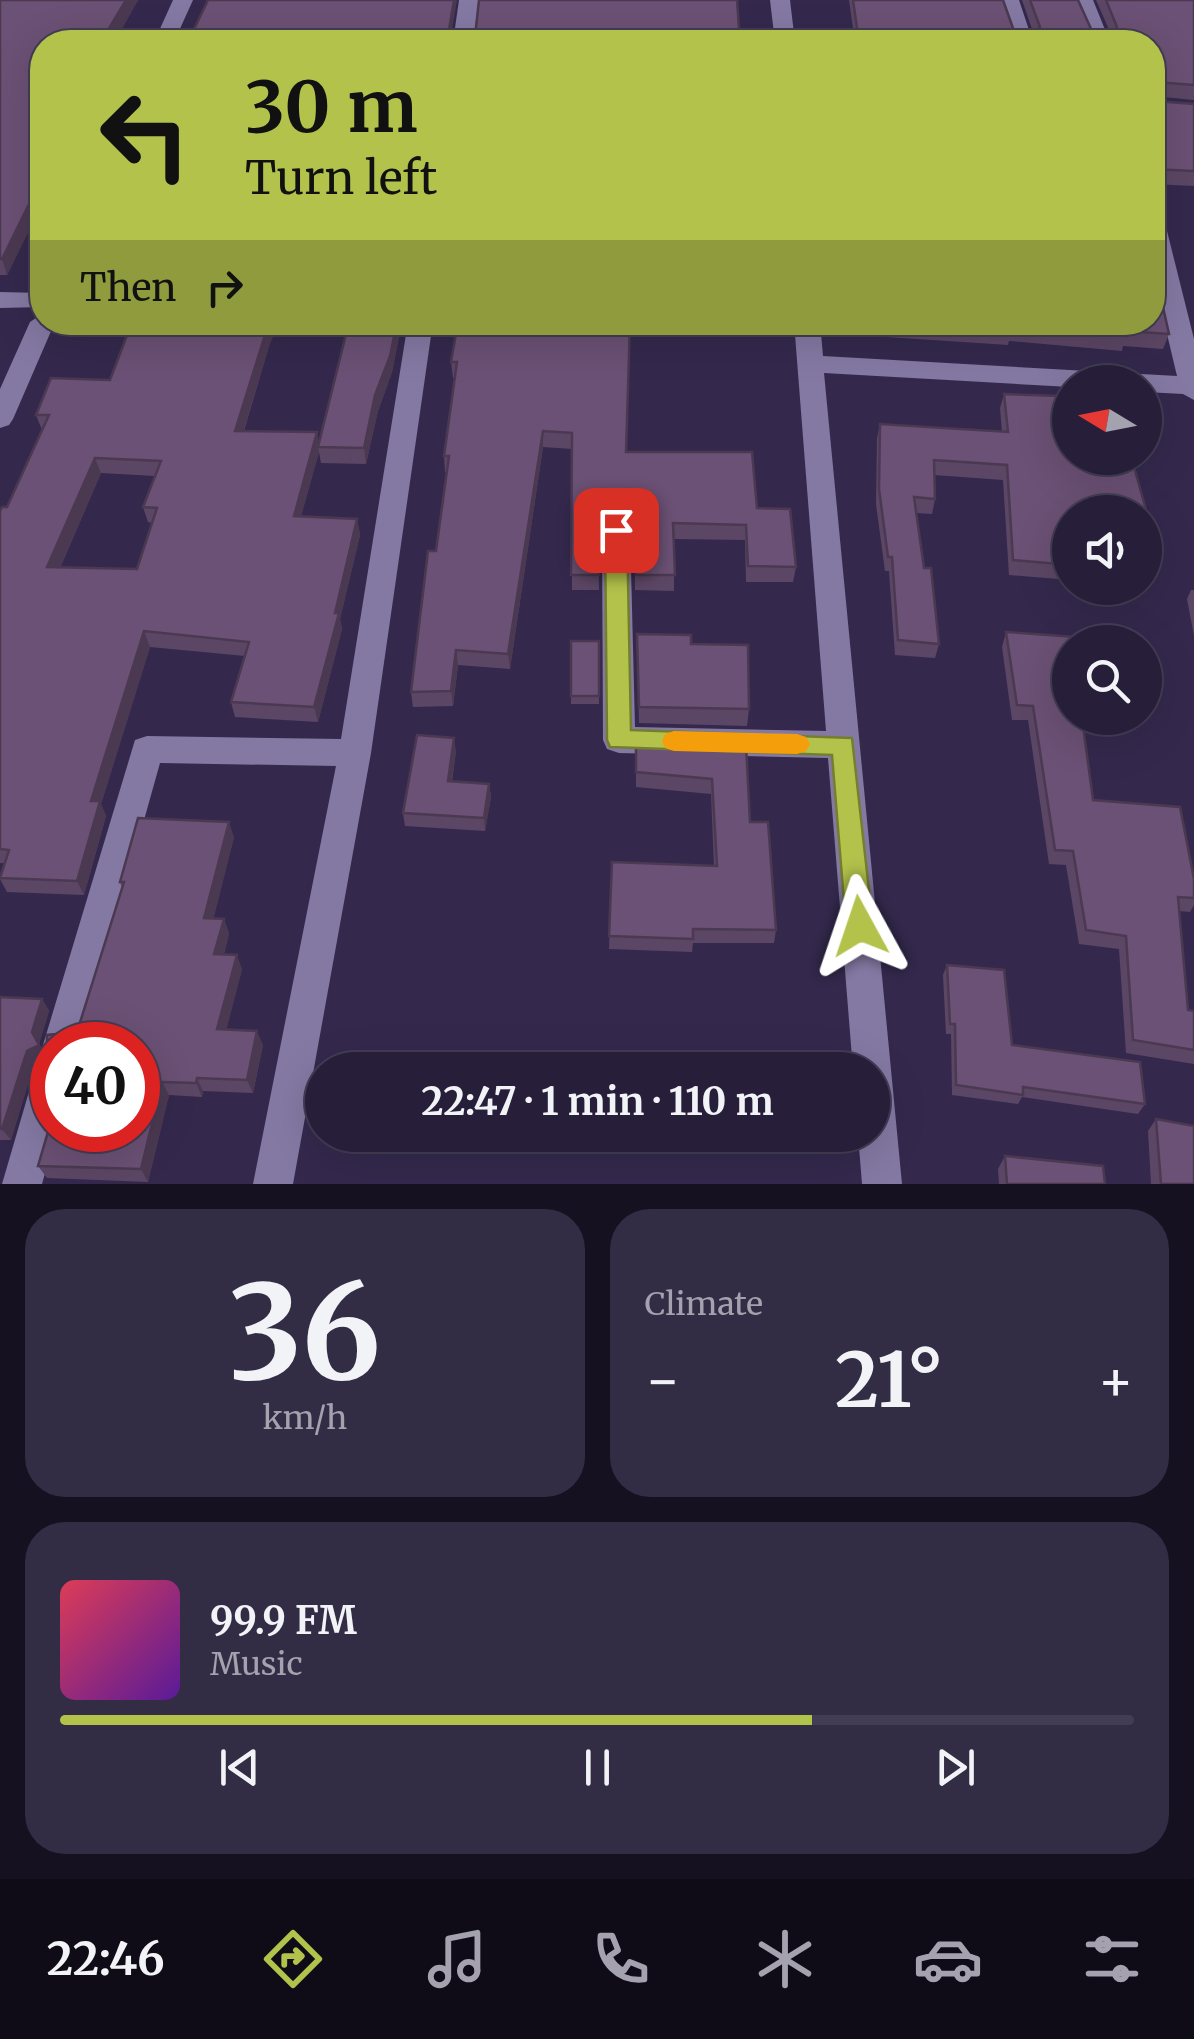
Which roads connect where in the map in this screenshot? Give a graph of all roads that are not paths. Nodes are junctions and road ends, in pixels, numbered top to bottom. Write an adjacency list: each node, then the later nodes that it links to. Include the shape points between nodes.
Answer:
1 (183, 0): 6 (street)
2 (469, 0): 7 (street)
3 (780, 0): 8 (street)
4 (1009, 0): 9 (street)
5 (1084, 0): 10 (street)
6 (169, 30)
7 (465, 30)
8 (784, 30)
9 (1019, 30)
10 (1095, 30)
11 (1165, 271): 20 (street)
12 (0, 300): 13 (street)
13 (30, 300)
14 (37, 335): 21 (street)
15 (419, 335): 24 (street)
16 (808, 335): 17 (street)
17 (810, 364): 18 (street); 23 (street)
18 (1052, 377)
19 (1162, 385): 20 (street)
20 (1194, 388)
21 (0, 420)
22 (616, 530): 23 (street, via 619,740)
23 (844, 745): 26 (street)
24 (356, 753): 25 (street, via 147,748); 30 (street)
25 (69, 1022)
26 (870, 1052)
27 (31, 1152): 29 (street)
28 (879, 1152): 31 (street)
29 (22, 1184)
30 (273, 1184)
31 (882, 1184)

